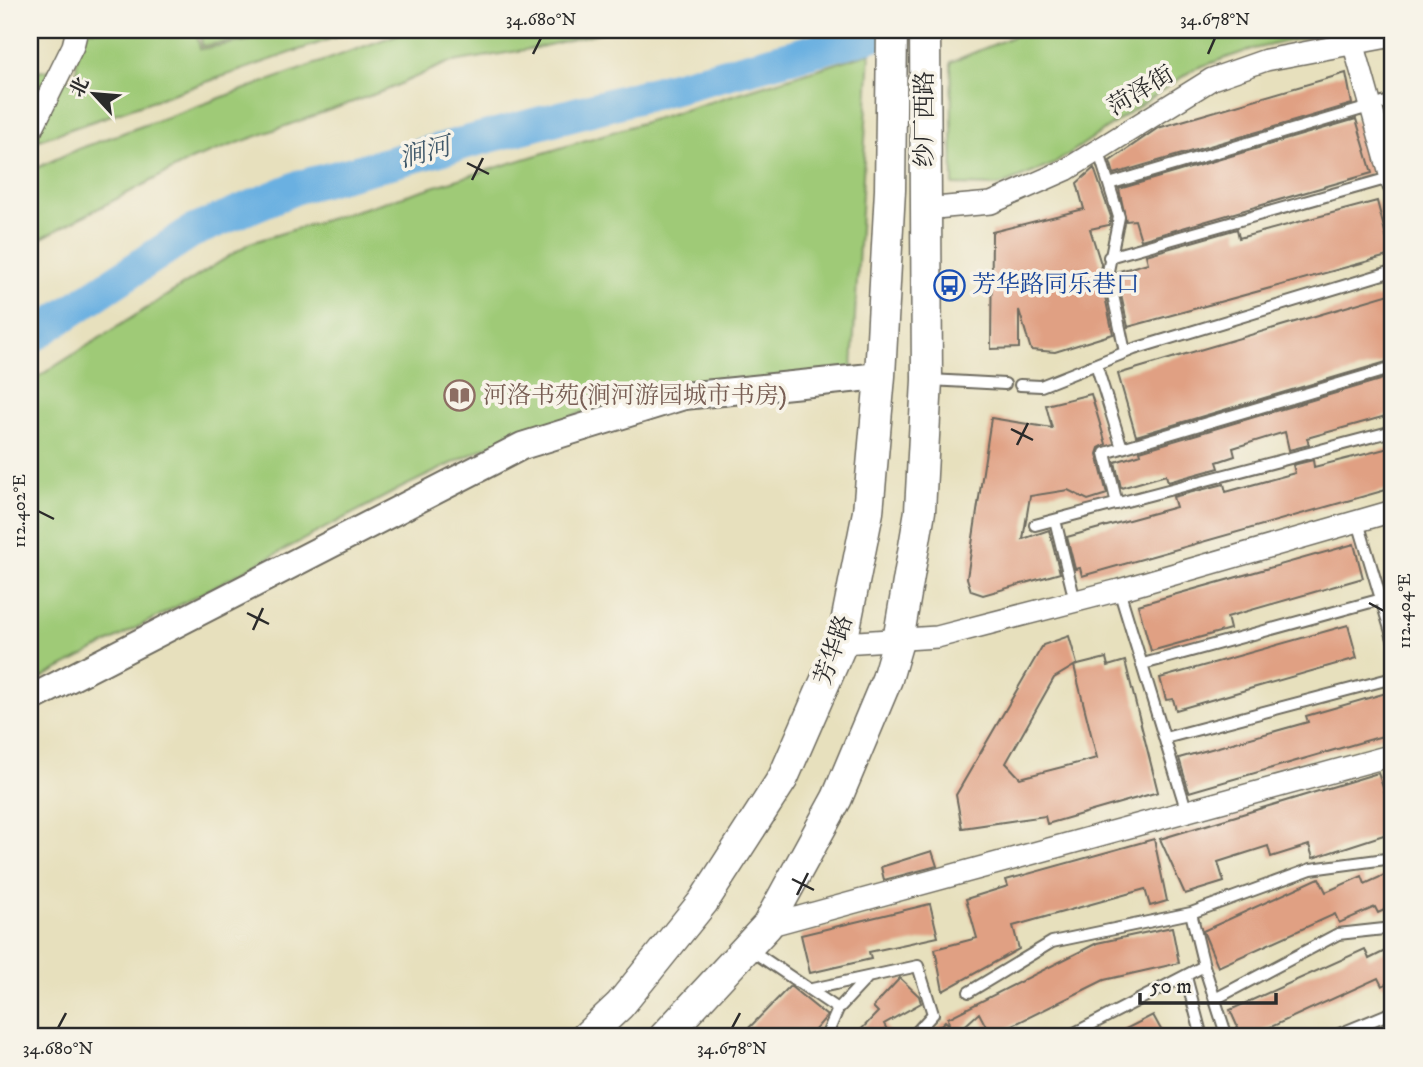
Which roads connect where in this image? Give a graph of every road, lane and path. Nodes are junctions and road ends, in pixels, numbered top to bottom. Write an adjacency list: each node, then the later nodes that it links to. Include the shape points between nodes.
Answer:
1 (77, 30): 8 (street)
2 (892, 30): 12 (main road, 纱厂西路)
3 (925, 30): 13 (main road, 纱厂西路)
4 (1393, 36): 5 (street, 菏泽街)
5 (1353, 42): 7 (street); 9 (street, 菏泽街, via 1266,60 1212,79)
6 (1393, 100): 7 (lane)
7 (1371, 106): 10 (street); 11 (lane)
8 (30, 133)
9 (1098, 149): 11 (lane); 13 (street, 菏泽街, via 1066,170 991,203)
10 (1393, 180): 14 (lane)
11 (1109, 184): 14 (lane, via 1119,217)
12 (890, 190): 19 (main road, 芳华路)
13 (925, 200): 20 (main road)
14 (1110, 257): 16 (lane, via 1108,271)
15 (1393, 271): 16 (lane)
16 (1125, 352): 17 (lane)
17 (1096, 364): 22 (lane, via 1041,386); 24 (lane)
18 (1393, 368): 24 (lane)
19 (880, 376): 35 (main road, 芳华路, via 868,512); 38 (street, via 684,396 522,446)
20 (927, 380): 21 (lane); 34 (main road, via 920,511)
21 (1005, 384)
22 (1020, 385)
23 (1393, 431): 25 (lane)
24 (1122, 448): 25 (lane, via 1105,453)
25 (1117, 504): 27 (lane)
26 (1393, 512): 28 (street)
27 (1055, 520): 29 (lane); 32 (lane)
28 (1358, 522): 30 (street); 31 (lane)
29 (1035, 525)
30 (1119, 590): 32 (street); 36 (lane)
31 (1388, 597): 33 (lane); 36 (lane)
32 (1075, 601): 34 (street, via 937,637)
33 (1393, 639)
34 (898, 641): 35 (street); 44 (main road, via 887,679 837,797)
35 (842, 643): 55 (main road, 芳华路, via 783,778 704,902 620,1005)
36 (1143, 664): 39 (lane)
37 (1393, 678): 39 (lane)
38 (30, 699)
39 (1165, 738): 41 (lane)
40 (1393, 755): 41 (street)
41 (1187, 812): 44 (street)
42 (1393, 858): 43 (lane, via 1311,869)
43 (1191, 913): 47 (lane); 51 (lane, via 1052,942)
44 (767, 926): 46 (main road)
45 (1393, 928): 52 (lane, via 1338,934)
46 (748, 948): 50 (lane); 56 (main road)
47 (1204, 966): 48 (lane); 52 (lane)
48 (1186, 977): 59 (lane); 60 (lane)
49 (866, 978): 50 (lane); 53 (lane); 58 (lane, via 918,967 933,1014)
50 (812, 989): 53 (lane)
51 (969, 992)
52 (1215, 999): 61 (lane)
53 (838, 1009): 57 (lane)
54 (1393, 1012): 62 (lane)
55 (586, 1037)
56 (664, 1037)
57 (826, 1037)
58 (912, 1037)
59 (1068, 1037)
60 (1202, 1037)
61 (1227, 1037)
62 (1332, 1037)

